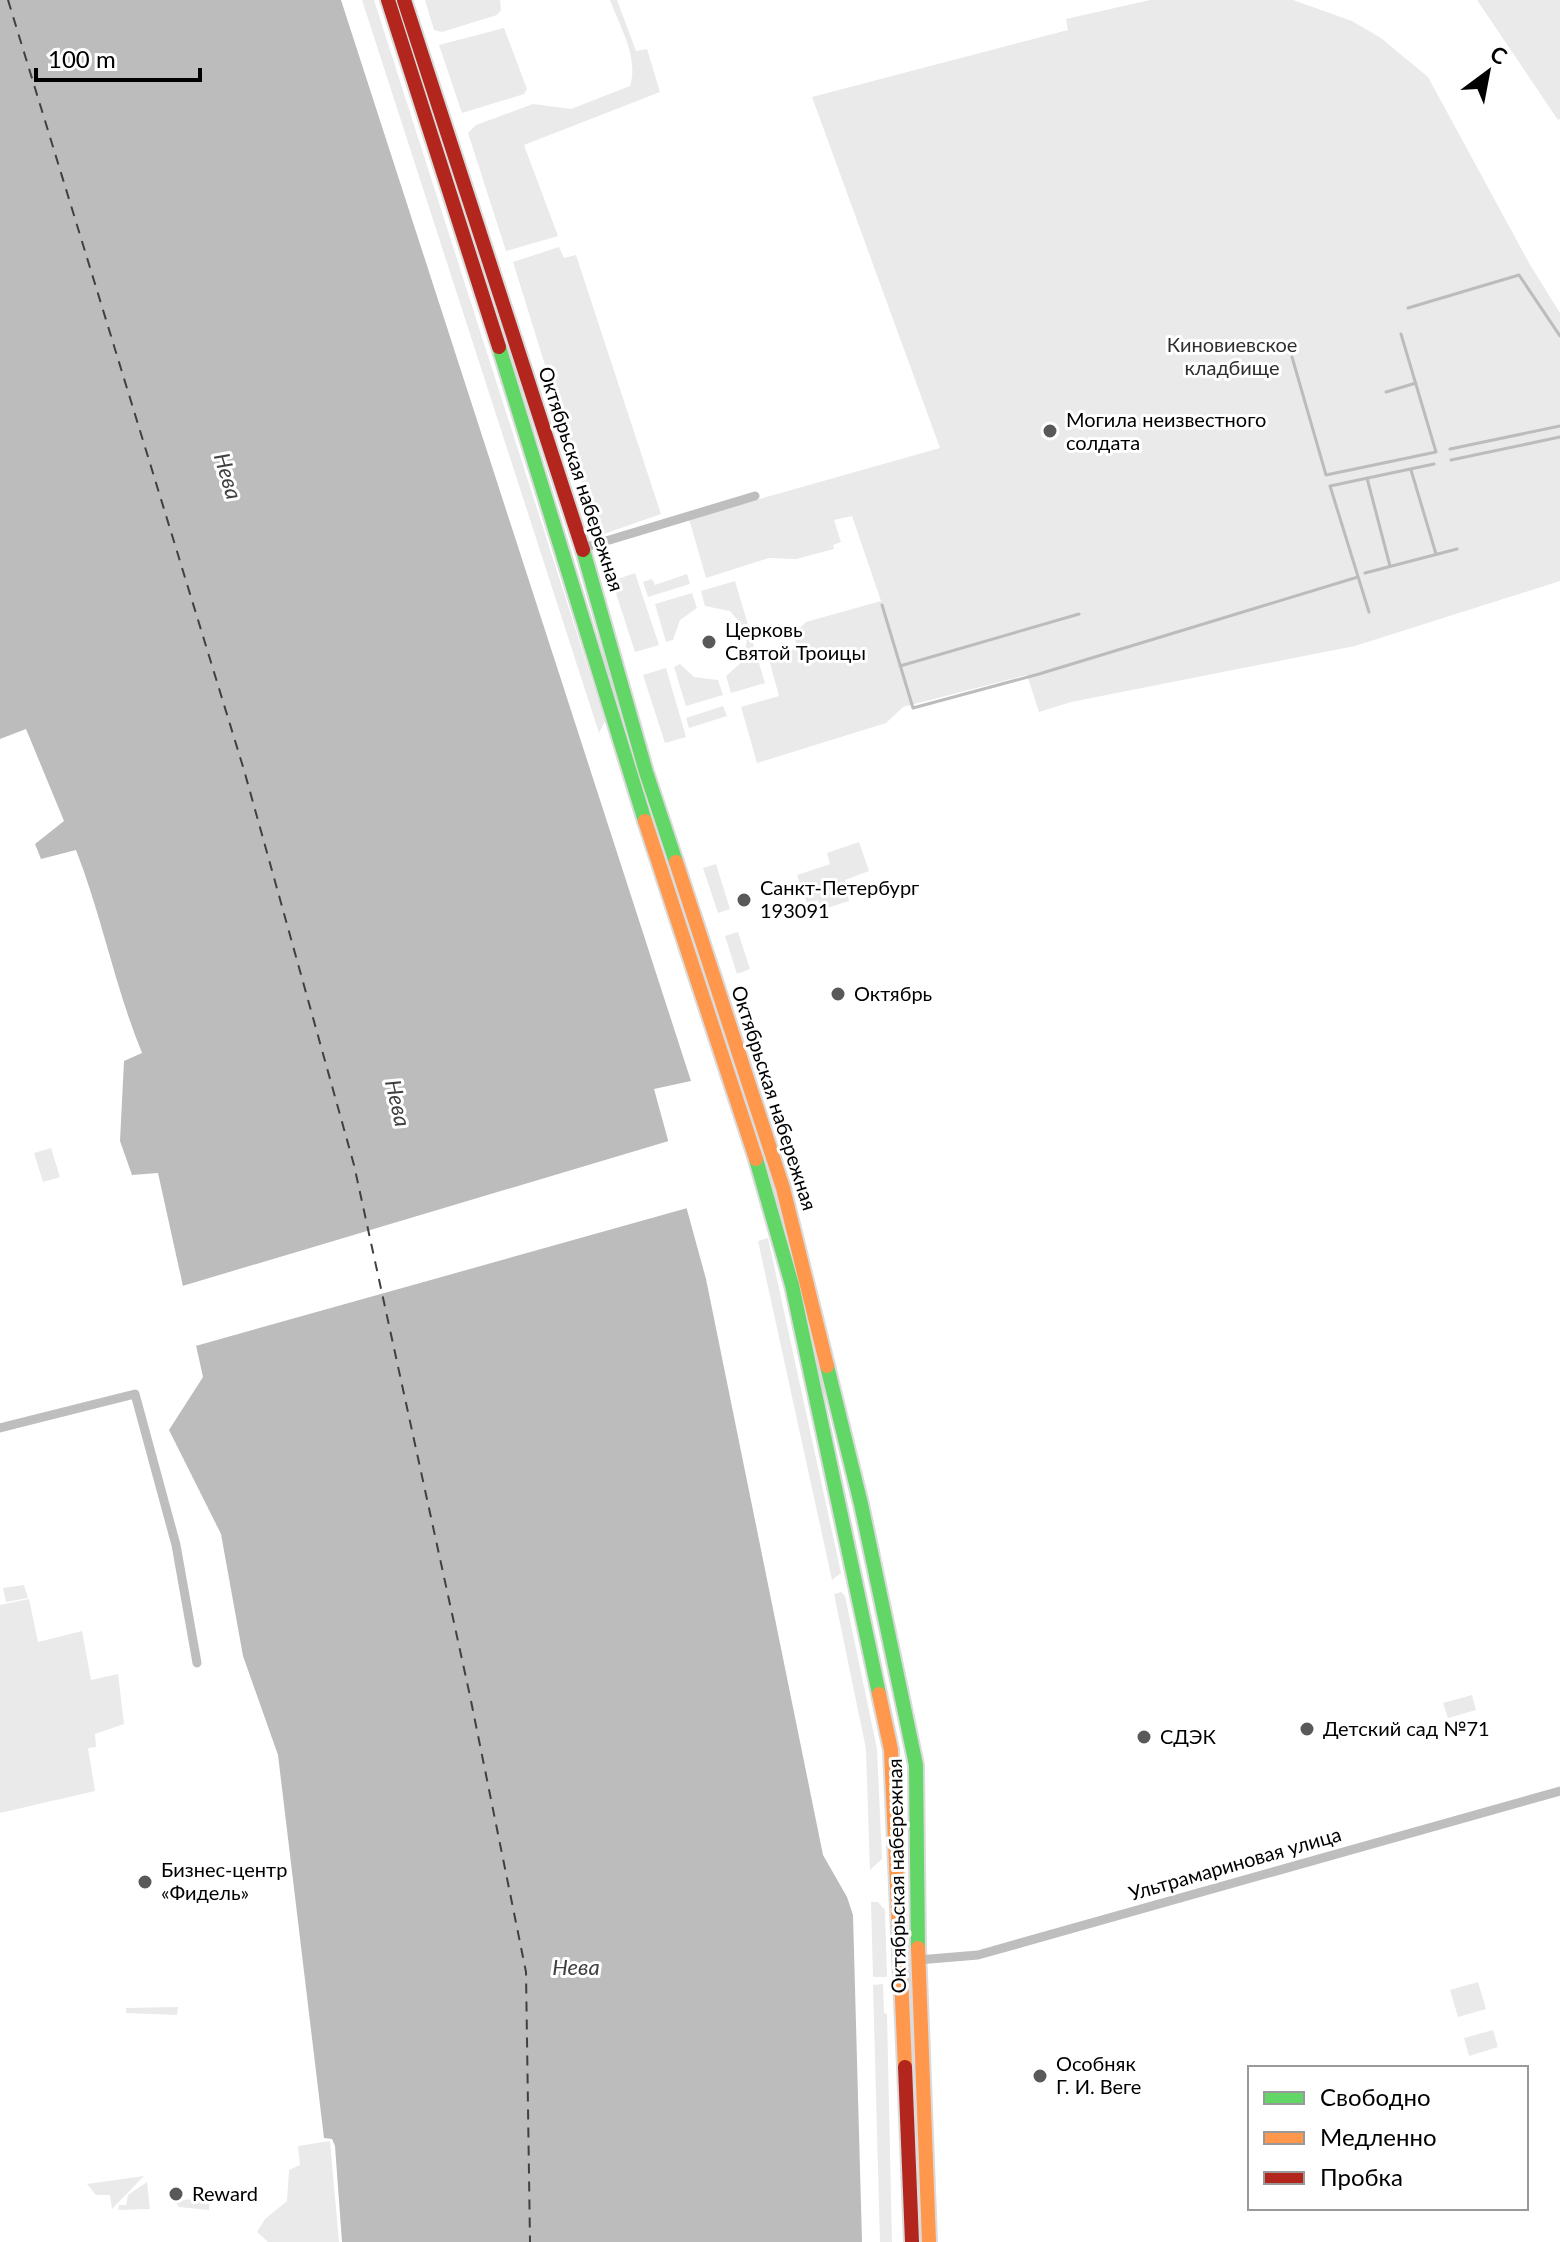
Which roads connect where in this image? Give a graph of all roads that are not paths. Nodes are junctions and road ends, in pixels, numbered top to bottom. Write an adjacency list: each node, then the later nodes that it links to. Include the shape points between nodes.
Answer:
1 (388, 0): 9 (main road, Октябрьская набережная, via 792,1285 891,1750)
2 (404, 0): 4 (main road, Октябрьская набережная)
3 (755, 496): 4 (street)
4 (583, 548): 8 (main road, Октябрьская набережная, via 646,772 804,1260 913,1739)
5 (0, 1428): 6 (street, via 135,1394 176,1545)
6 (197, 1663)
7 (1560, 1791): 8 (street, Ультрамариновая улица, via 978,1955)
8 (918, 1960): 10 (main road, Октябрьская набережная)
9 (912, 2242)
10 (929, 2242)

